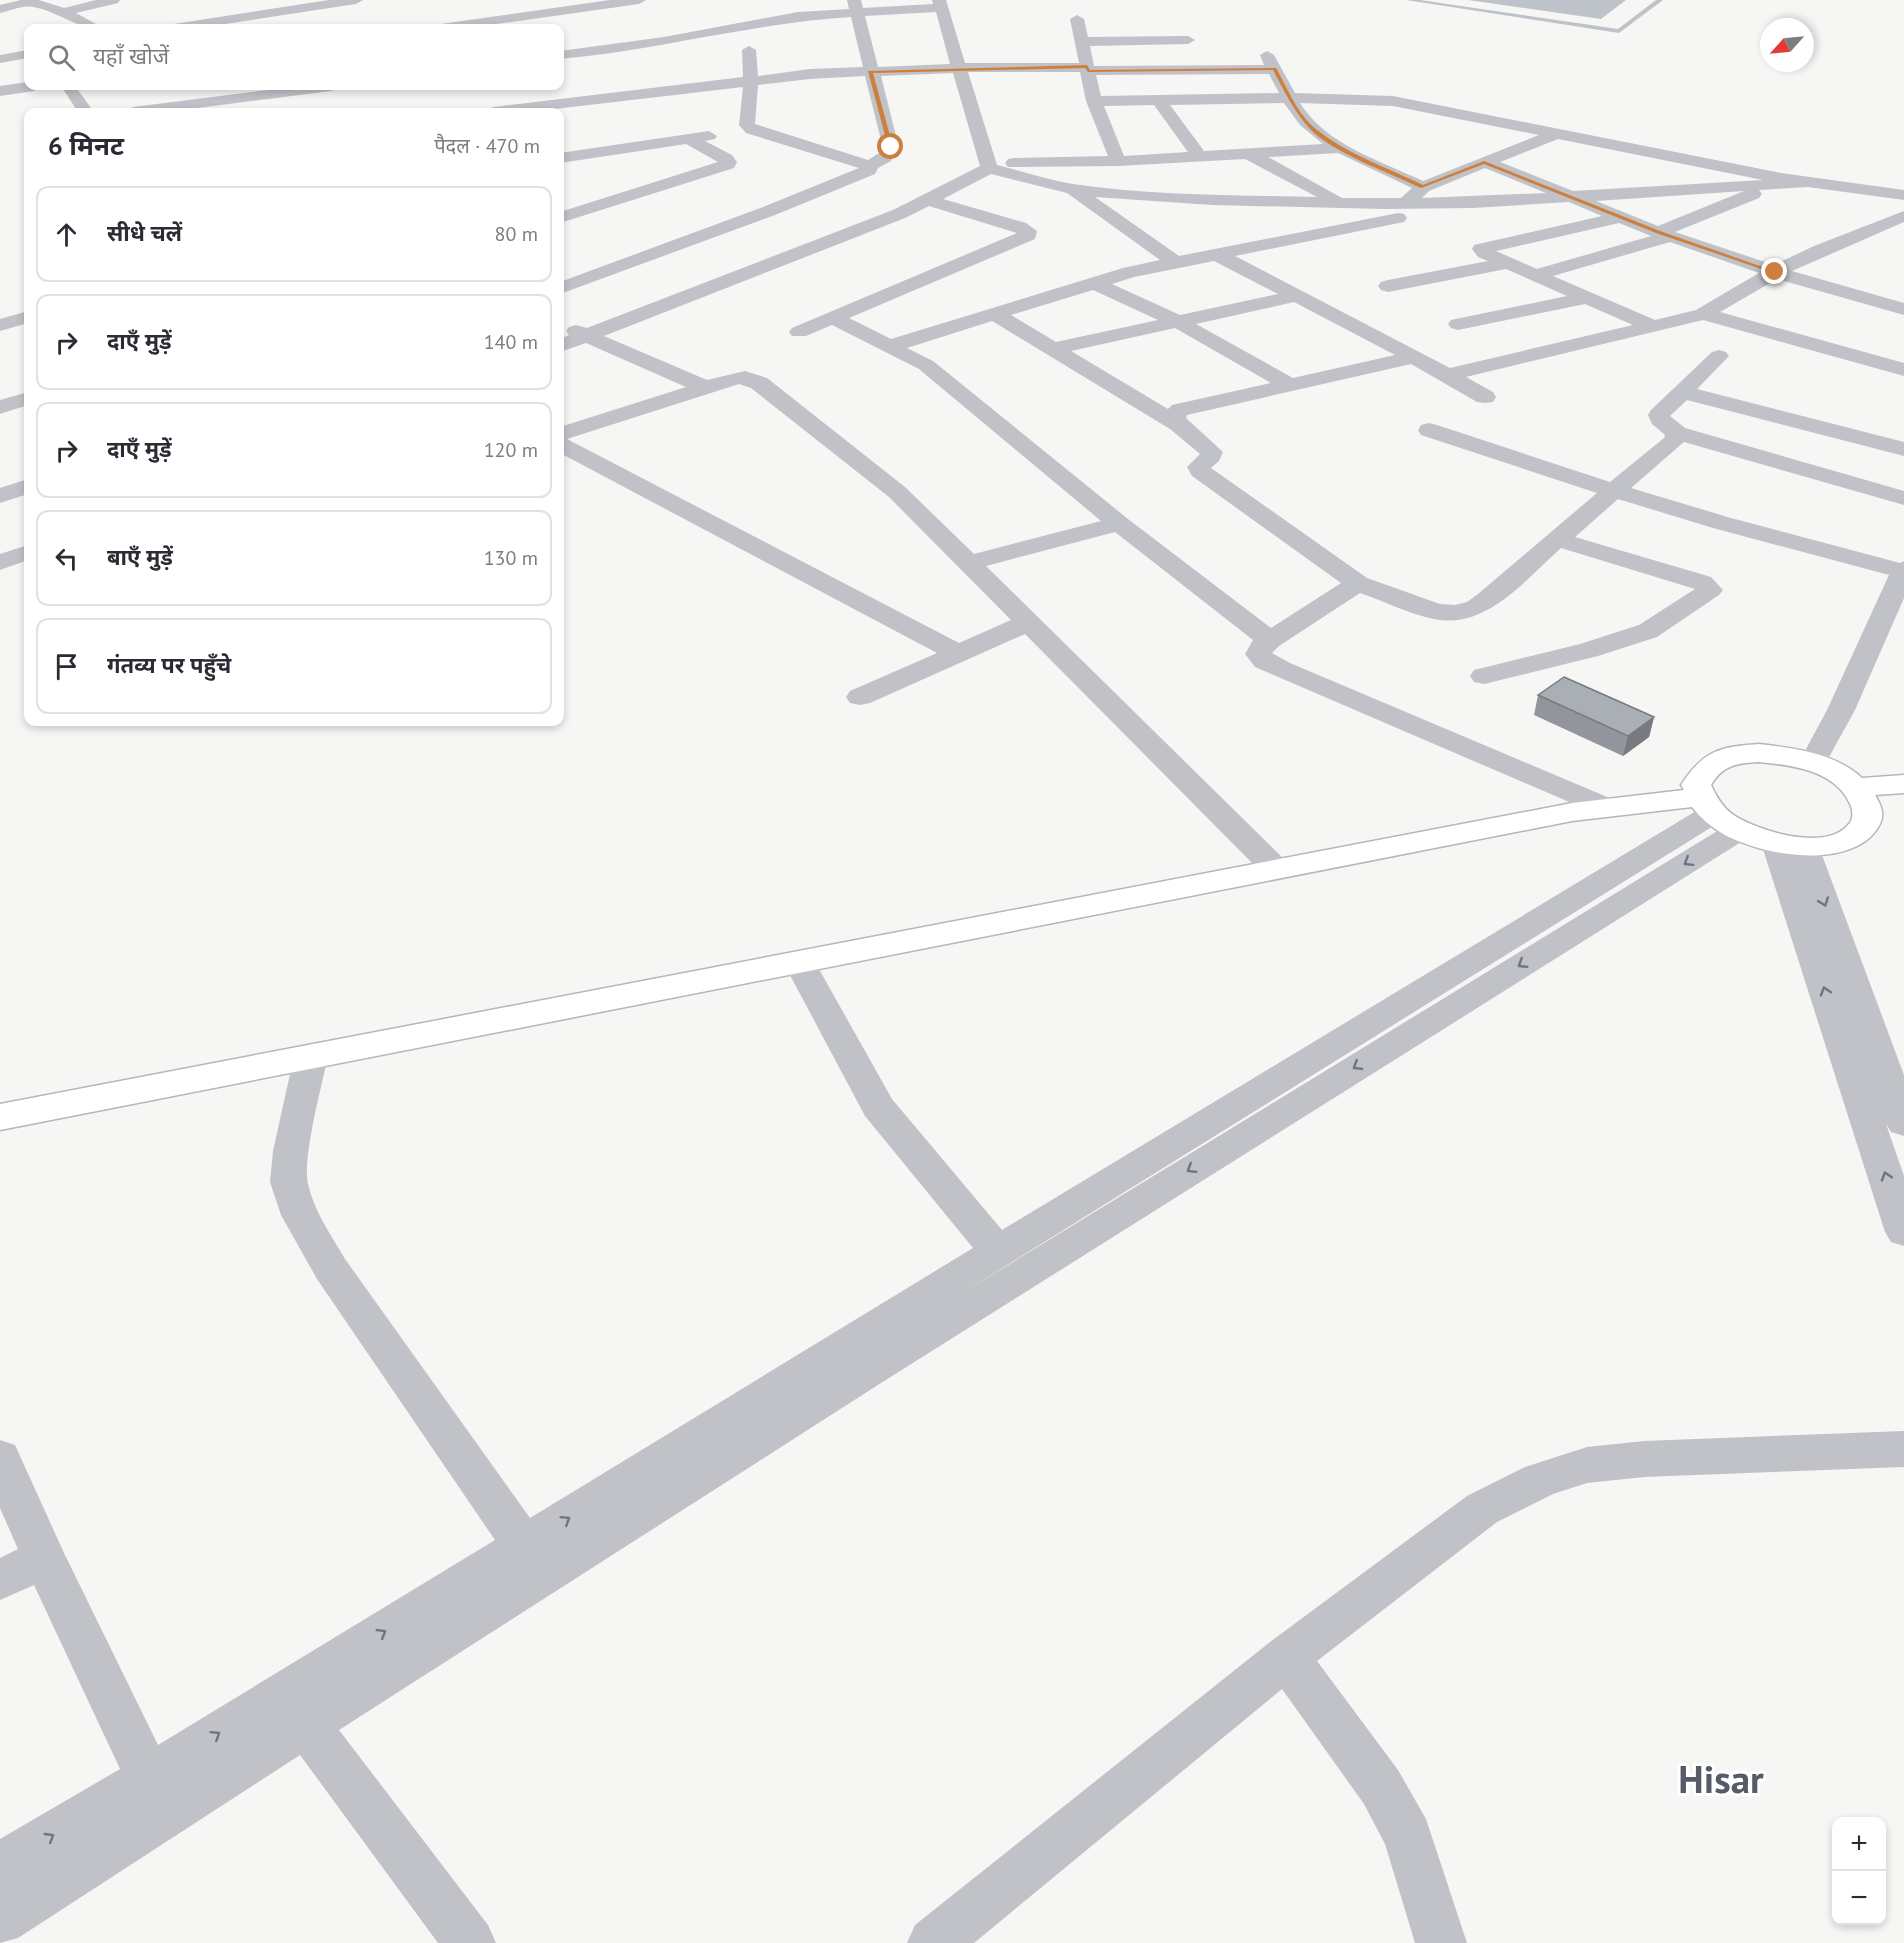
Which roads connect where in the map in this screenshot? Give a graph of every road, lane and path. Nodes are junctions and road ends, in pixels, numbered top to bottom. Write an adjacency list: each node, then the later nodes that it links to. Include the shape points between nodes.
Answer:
1 (113, 0): 12 (street)
2 (292, 0): 9 (street)
3 (356, 0): 9 (street)
4 (524, 0): 13 (street)
5 (639, 0): 13 (street)
6 (940, 4): 8 (street); 29 (street)
7 (212, 5): 14 (street)
8 (856, 6): 16 (street); 31 (street)
9 (304, 8): 14 (street)
10 (0, 9): 12 (street, via 32,2)
11 (760, 10): 16 (street)
12 (63, 12): 17 (street)
13 (548, 14): 19 (street); 20 (street)
14 (236, 19): 18 (street)
15 (1077, 19): 23 (street)
16 (777, 20): 24 (street)
17 (86, 24)
18 (202, 24)
19 (477, 24)
20 (562, 24)
21 (582, 38): 24 (street)
22 (1188, 40): 23 (street)
23 (1082, 42): 30 (street)
24 (599, 50): 26 (street)
25 (749, 50): 32 (street)
26 (564, 54)
27 (24, 55): 28 (street)
28 (0, 59)
29 (959, 68): 30 (street); 31 (street); 56 (street)
30 (1087, 69): 38 (street, via 1270,62); 40 (street)
31 (870, 71): 32 (street); 55 (street, via 891,147 885,157)
32 (751, 80): 41 (street); 45 (street, via 747,125)
33 (24, 87): 36 (street)
34 (71, 90): 42 (street)
35 (301, 90): 43 (street)
36 (0, 91)
37 (528, 92): 41 (street)
38 (1291, 98): 39 (street); 46 (street, via 1393,101); 48 (street, via 1314,130)
39 (1159, 100): 40 (street); 50 (street)
40 (1094, 101): 52 (street)
41 (542, 105): 44 (street)
42 (83, 108)
43 (163, 108)
44 (521, 108)
45 (752, 130): 47 (street); 55 (street)
46 (1558, 133): 54 (street); 57 (street)
47 (688, 139): 51 (street); 69 (street, via 726,159 728,165)
48 (1342, 148): 49 (street); 59 (street)
49 (1247, 153): 50 (street); 64 (street)
50 (1199, 156): 52 (street)
51 (564, 157)
52 (1118, 160): 53 (street)
53 (1090, 161): 56 (street); 60 (street)
54 (1484, 162): 59 (street); 62 (street)
55 (870, 166): 67 (street, via 865,174)
56 (988, 166): 60 (street); 63 (street)
57 (1807, 182): 58 (street); 61 (street)
58 (1776, 184): 62 (street); 73 (street)
59 (1423, 187): 66 (street)
60 (1080, 190): 64 (street, via 1202,200); 78 (street)
61 (1904, 195)
62 (1570, 197): 65 (street); 70 (street)
63 (928, 200): 74 (street); 93 (street, via 1020,227 1028,235)
64 (1340, 203): 66 (street)
65 (1473, 203): 66 (street); 76 (street)
66 (1407, 204)
67 (769, 211): 71 (street); 75 (street)
68 (1904, 216): 81 (street)
69 (564, 217)
70 (1620, 217): 73 (street); 79 (street, via 1481,249)
71 (790, 218)
72 (821, 229): 74 (street)
73 (1664, 234): 81 (street); 82 (street)
74 (841, 236): 83 (street)
75 (664, 250): 77 (street); 84 (street)
76 (1216, 254): 78 (street); 87 (street)
77 (694, 262)
78 (1175, 262): 85 (street)
79 (1509, 263): 82 (street); 86 (street)
80 (715, 270): 83 (street)
81 (1775, 272): 89 (street); 91 (street)
82 (1535, 275): 88 (street)
83 (735, 278): 100 (street)
84 (565, 282)
85 (1094, 283): 90 (street); 94 (street)
86 (1389, 286)
87 (1296, 296): 94 (street); 105 (street)
88 (1585, 298): 95 (street); 98 (street)
89 (1904, 309)
90 (994, 314): 102 (street); 103 (street)
91 (1703, 314): 98 (street); 106 (street)
92 (24, 318): 96 (street)
93 (833, 318): 99 (street); 102 (street)
94 (1177, 321): 103 (street); 108 (street)
95 (1458, 324)
96 (0, 325)
97 (564, 325): 100 (street)
98 (1650, 325): 107 (street)
99 (799, 332)
100 (586, 335): 101 (street); 109 (street)
101 (564, 344)
102 (891, 346): 124 (street, via 926,364)
103 (1052, 349): 114 (street)
104 (1719, 356): 110 (street)
105 (1414, 357): 107 (street); 108 (street)
106 (1904, 370)
107 (1449, 375): 111 (street)
108 (1290, 386): 114 (street, via 1180,410 1175,418)
109 (706, 388): 116 (street); 128 (street, via 745,377 759,383 897,492)
110 (1683, 392): 117 (street, via 1659,415); 119 (street)
111 (1485, 397)
112 (24, 399): 113 (street)
113 (0, 407)
114 (1178, 424): 130 (street, via 1212,452 1200,471)
115 (1429, 430): 121 (street)
116 (564, 433)
117 (1677, 433): 121 (street, via 1674,441); 123 (street)
118 (564, 446): 133 (street)
119 (1904, 449)
120 (24, 487): 122 (street)
121 (1612, 490): 125 (street); 129 (street)
122 (0, 496)
123 (1904, 498)
124 (1119, 524): 128 (street); 132 (street)
125 (1558, 540): 130 (street, via 1476,607 1457,613 1437,612); 134 (street, via 1684,576 1702,582 1710,590 1648,631)
126 (24, 554): 127 (street)
127 (0, 563)
128 (969, 563): 131 (street)
129 (1903, 570): 136 (street, via 1841,710)
130 (1358, 583): 132 (street)
131 (1029, 622): 133 (street); 142 (street)
132 (1270, 640): 139 (street, via 1258,654 1280,669)
133 (958, 653): 135 (street)
134 (1484, 676)
135 (860, 697)
136 (1813, 762): 138 (main road); 140 (main road, via 1759,753 1730,755 1708,765 1696,785)
137 (1904, 784): 138 (main road)
138 (1856, 787): 141 (main road, via 1868,813 1857,834 1836,844)
139 (1608, 808): 140 (main road); 142 (main road)
140 (1717, 814): 141 (main road); 148 (street); 155 (street, one-way to 155, via 1018,1276)
141 (1790, 845): 146 (street, one-way to 146); 147 (street, one-way to 141)
142 (1276, 869): 143 (main road)
143 (799, 962): 144 (main road); 148 (street, via 878,1107)
144 (311, 1056): 145 (main road); 151 (street, via 291,1151 290,1182 300,1215 331,1269)
145 (0, 1118)
146 (1904, 1123)
147 (1904, 1232)
148 (998, 1251): 151 (street, one-way to 148)
149 (1904, 1449): 154 (street, via 1644,1459 1587,1466 1540,1480 1482,1509)
150 (0, 1458): 152 (street)
151 (524, 1546): 155 (street, one-way to 151)
152 (44, 1558): 153 (street); 156 (street)
153 (0, 1580)
154 (1286, 1657): 160 (street); 161 (street, via 1381,1787 1408,1836)
155 (294, 1709): 156 (street); 159 (street)
156 (159, 1795): 157 (street, one-way to 156); 158 (street)
157 (0, 1867)
158 (0, 1920)
159 (470, 1943)
160 (933, 1943)
161 (1440, 1943)

